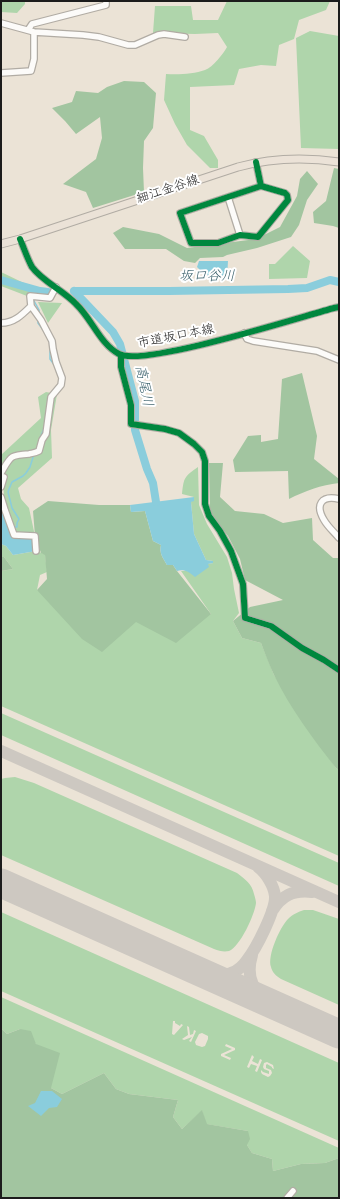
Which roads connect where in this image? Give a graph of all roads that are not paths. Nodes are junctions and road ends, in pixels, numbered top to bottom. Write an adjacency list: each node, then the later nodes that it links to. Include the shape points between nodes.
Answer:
1 (106, 1): 3 (street, via 106,5 32,24)
2 (1, 23): 3 (street)
3 (28, 30): 4 (street)
4 (34, 32): 5 (street, via 99,37 128,45 164,34); 6 (street, via 34,59 31,71)
5 (185, 37)
6 (1, 73)
7 (256, 162): 8 (main road, 細江金谷線, via 318,159); 9 (street); 12 (main road, 細江金谷線)
8 (339, 162)
9 (261, 186): 10 (street); 11 (street, via 285,193 288,200 258,237)
10 (228, 197): 11 (street); 11 (street, via 180,213 191,243 218,243)
11 (240, 235)
12 (20, 239): 13 (main road, 細江金谷線); 14 (street, 市道坂口本線, via 33,268)
13 (1, 244)
14 (56, 288): 15 (street, via 50,298 33,297); 19 (street, 市道坂口本線, via 76,303 108,346)
15 (31, 306): 17 (street, via 15,320); 21 (street, via 52,341 62,378 61,385 51,397 46,434 39,451 14,455)
16 (339, 307): 18 (street, 市道坂口本線)
17 (1, 323)
18 (244, 333): 19 (street, 市道坂口本線, via 150,355); 20 (street, via 247,339 253,341 317,351)
19 (121, 355): 27 (street, via 121,367 131,405 131,424 179,433 202,452 205,461 205,504 209,516 230,551 243,584 245,618 272,626)
20 (339, 360)
21 (1, 474): 22 (street, via 4,477)
22 (1, 487)
23 (1, 497): 26 (street, via 14,535 35,536)
24 (339, 499): 25 (street, via 325,498 320,507 324,519)
25 (339, 538)
26 (36, 551)
27 (339, 670)
28 (293, 1191): 29 (street)
29 (287, 1198)

